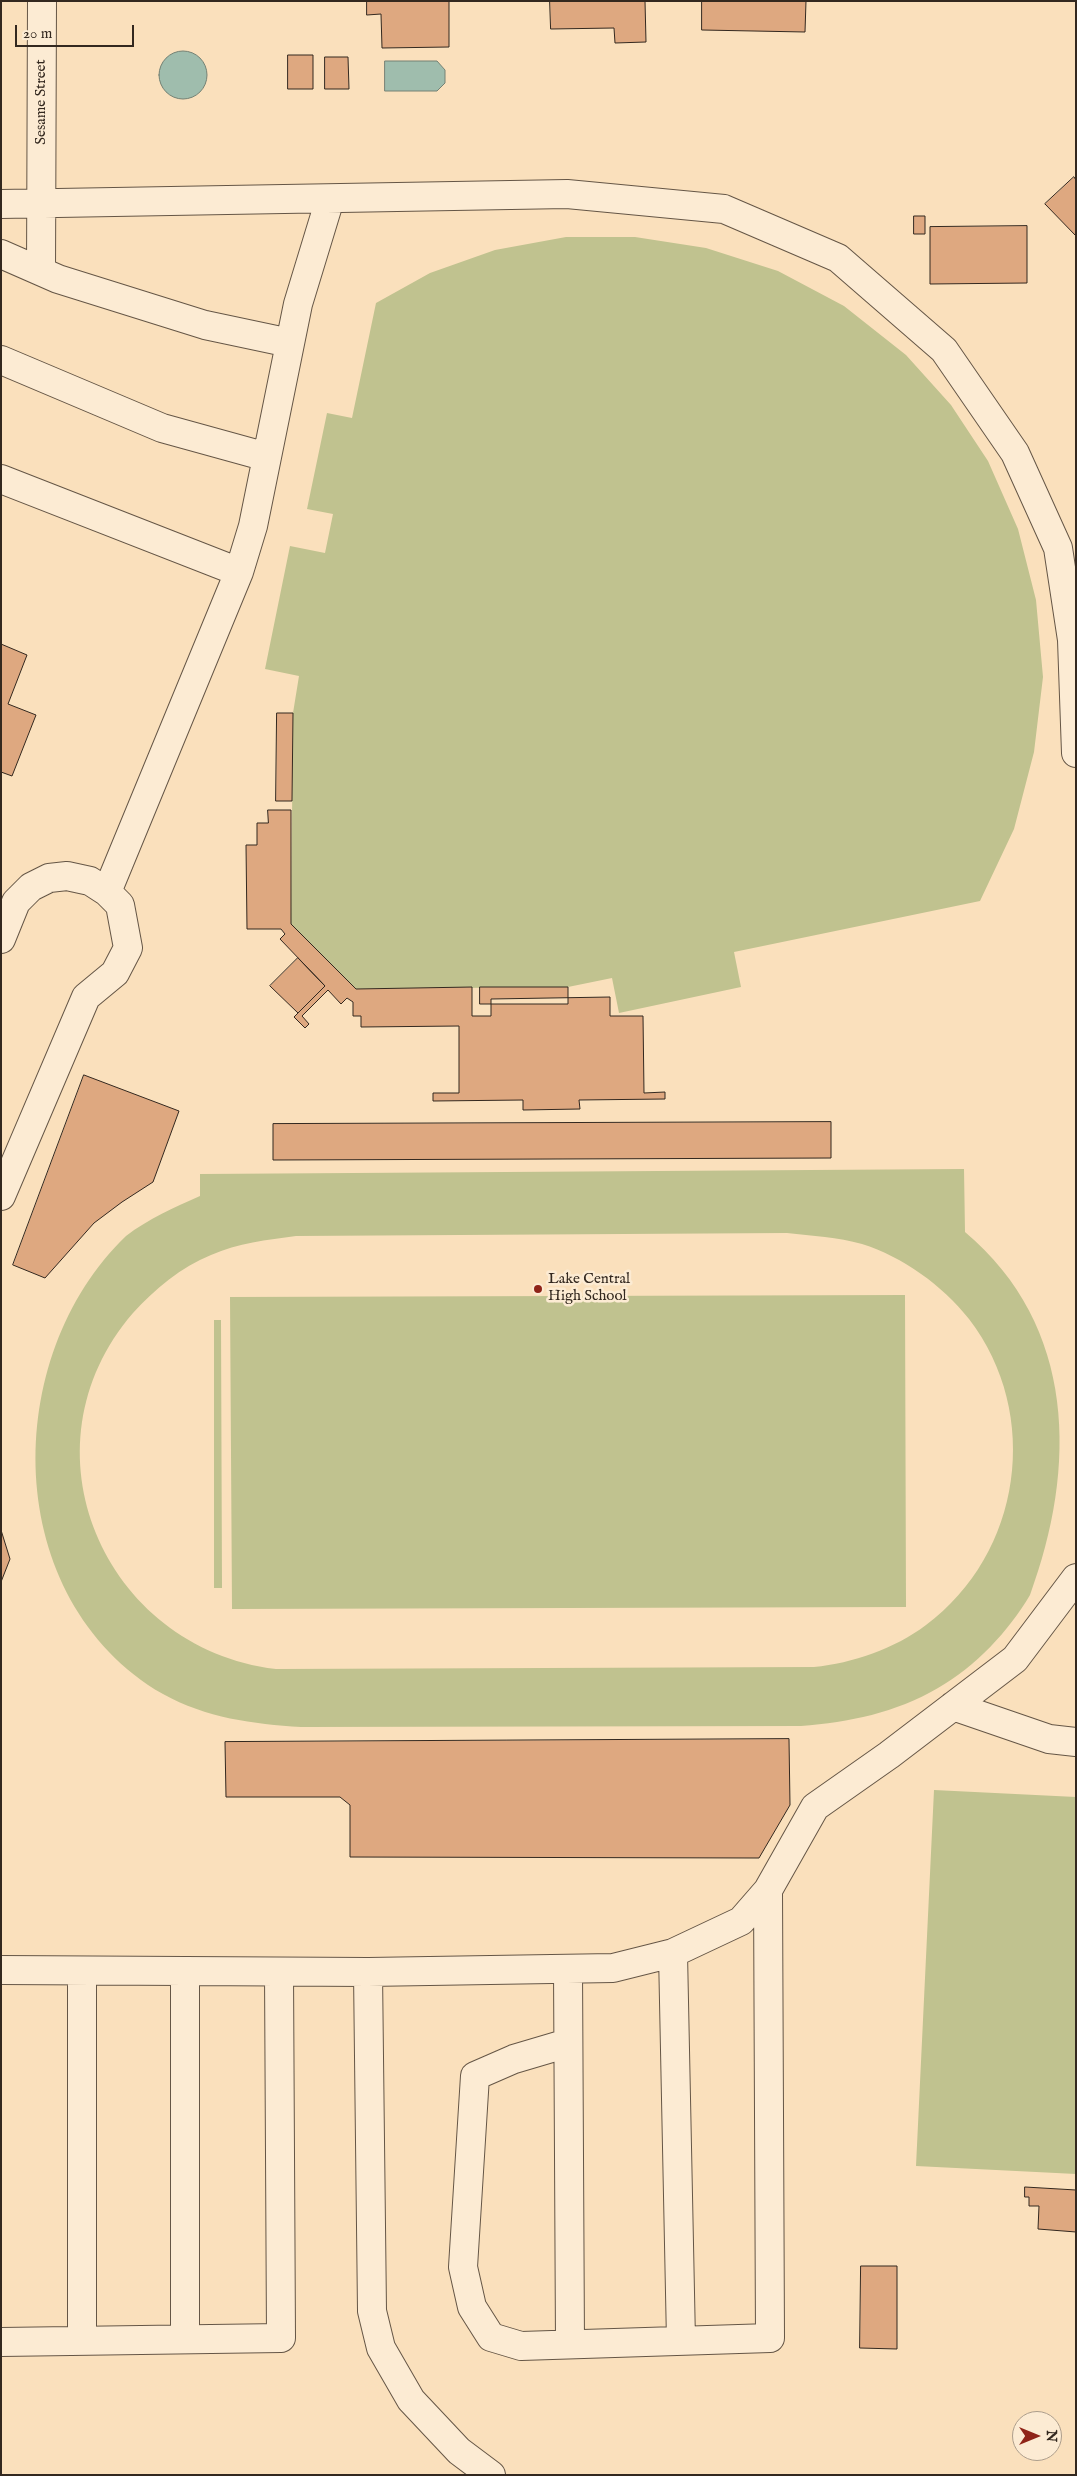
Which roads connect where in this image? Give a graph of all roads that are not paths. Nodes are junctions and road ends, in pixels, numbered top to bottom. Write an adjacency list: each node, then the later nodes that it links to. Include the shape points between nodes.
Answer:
1 (42, 1): 4 (street, Sesame Street)
2 (330, 199): 4 (street); 7 (street, via 298,304); 12 (street, via 567,194 724,209 838,258 944,350 1016,454 1058,548 1072,640)
3 (1, 204): 4 (street)
4 (41, 204): 6 (street, Sesame Street)
5 (1, 254): 6 (street)
6 (41, 271): 7 (street, via 205,325)
7 (290, 343): 9 (street)
8 (1, 360): 9 (street, via 162,428)
9 (267, 457): 11 (street)
10 (1, 479): 11 (street)
11 (240, 572): 13 (street)
12 (1076, 753)
13 (107, 892): 14 (street, via 90,881 67,876 49,878 31,887 16,902); 15 (street, via 120,905 128,948 115,973 86,997)
14 (1, 939)
15 (1, 1196)
16 (1076, 1578): 17 (street, via 1016,1659)
17 (953, 1706): 18 (street, via 1049,1739); 19 (street, via 815,1807)
18 (1076, 1742)
19 (768, 1890): 20 (street, via 741,1921); 30 (street, via 770,2338)
20 (673, 1953): 21 (street, via 613,1968); 30 (street)
21 (568, 1969): 26 (street); 27 (street)
22 (1, 1970): 23 (street)
23 (82, 1971): 24 (street); 29 (street)
24 (185, 1971): 25 (street); 28 (street)
25 (279, 1972): 26 (street); 28 (street, via 281,2338)
26 (368, 1972): 33 (street, via 372,2311 381,2348 411,2400 459,2452)
27 (568, 2043): 32 (street); 32 (street, via 514,2059 475,2076 463,2267 472,2307 491,2337 522,2346)
28 (185, 2339): 29 (street)
29 (82, 2341): 31 (street)
30 (681, 2341): 32 (street)
31 (1, 2342)
32 (570, 2344)
33 (491, 2475)

